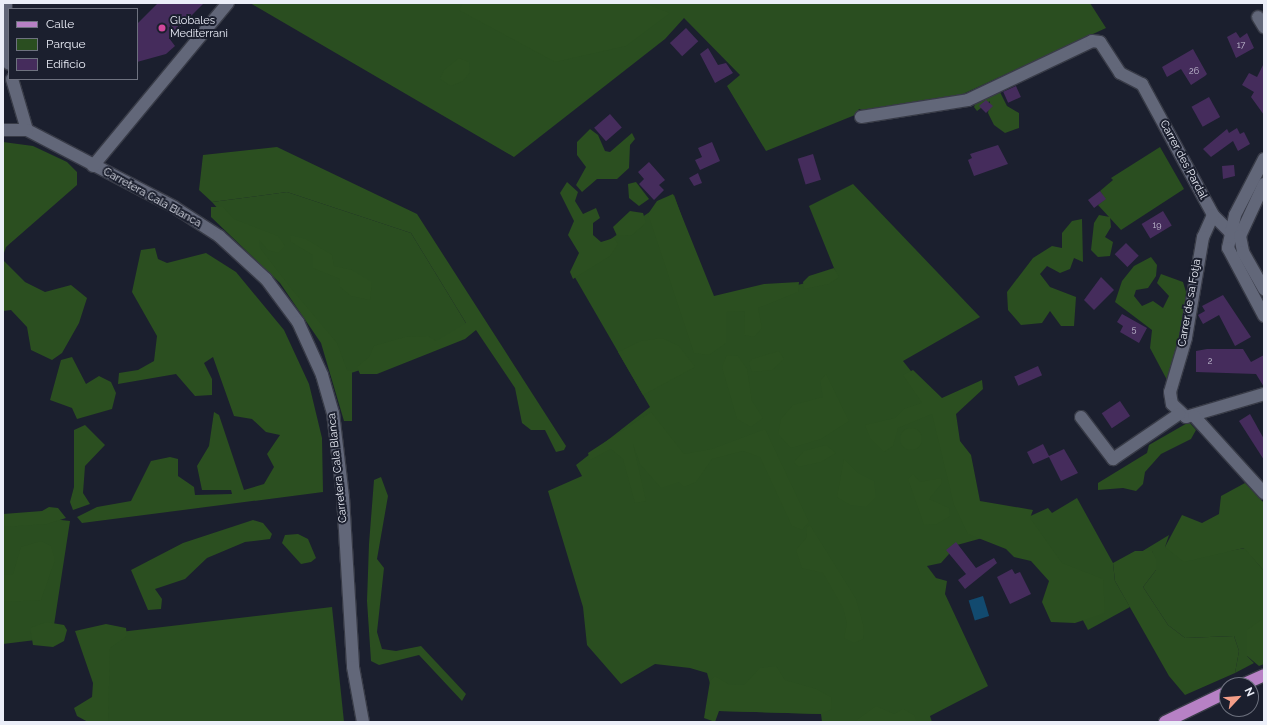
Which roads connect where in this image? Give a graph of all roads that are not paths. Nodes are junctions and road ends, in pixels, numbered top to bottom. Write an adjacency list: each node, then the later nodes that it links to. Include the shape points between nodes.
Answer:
1 (6, 3): 3 (street, via 4,42)
2 (228, 3): 9 (street)
3 (8, 60)
4 (12, 80): 7 (street)
5 (861, 117): 11 (street, Carrer des Pardal, via 968,100 1092,41 1100,42 1120,73 1142,84)
6 (3, 130): 7 (street)
7 (27, 130): 9 (street, Carretera Cala Blanca)
8 (1264, 160): 12 (street)
9 (93, 166): 21 (street, Carretera Cala Blanca, via 174,208 242,256 283,300 311,347 333,413 338,449 353,667)
10 (1264, 184): 12 (street)
11 (1213, 215): 12 (street, Carrer des Pardal); 16 (street, Carrer de sa Fotja, via 1203,237 1186,338 1170,392 1172,404)
12 (1235, 234): 13 (street); 14 (street, via 1228,248)
13 (1264, 289)
14 (1264, 316)
15 (1264, 394): 17 (street)
16 (1179, 414): 17 (street); 18 (street, via 1113,459)
17 (1194, 416): 19 (street)
18 (1081, 417)
19 (1264, 493)
20 (1219, 696): 22 (main road)
21 (363, 722)
22 (1166, 722)

